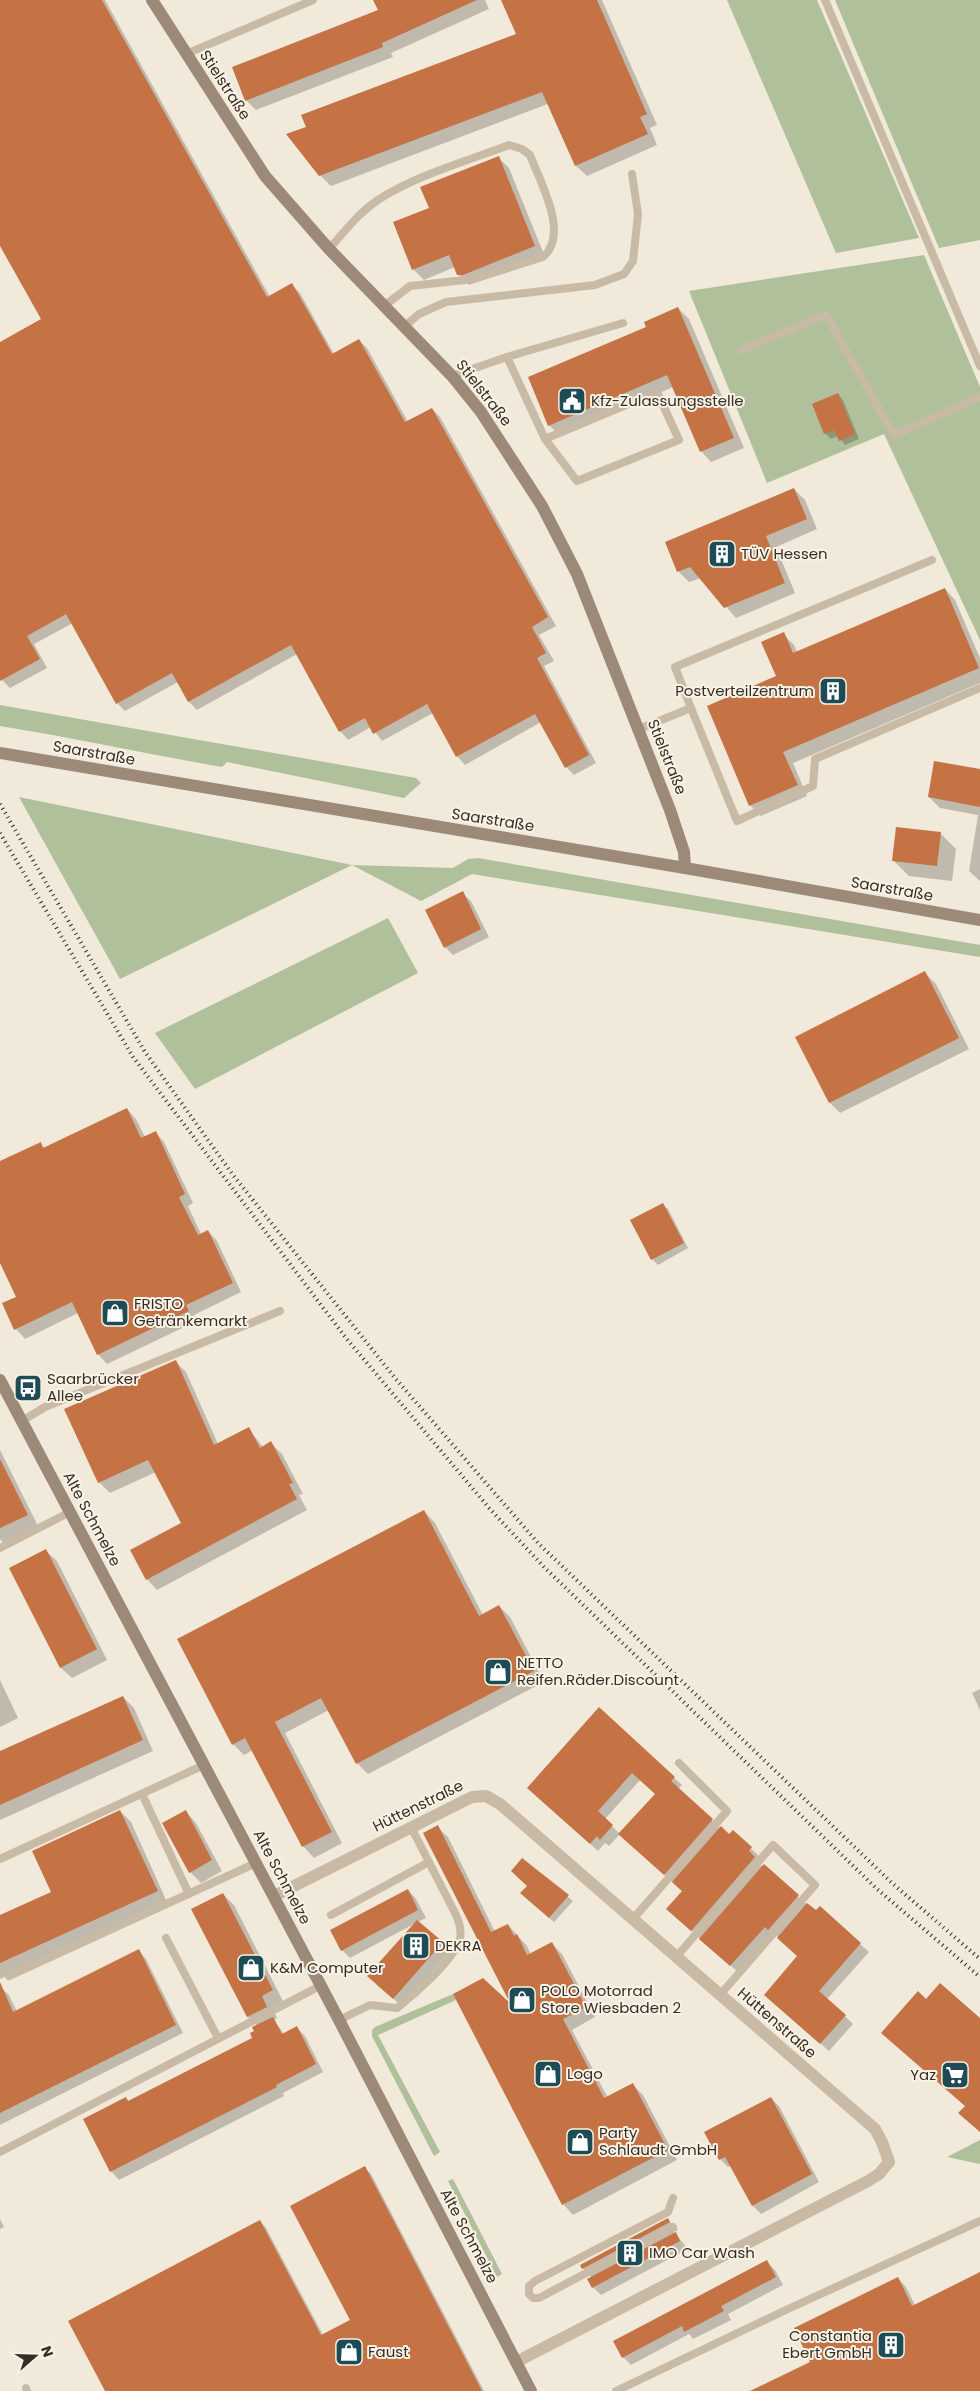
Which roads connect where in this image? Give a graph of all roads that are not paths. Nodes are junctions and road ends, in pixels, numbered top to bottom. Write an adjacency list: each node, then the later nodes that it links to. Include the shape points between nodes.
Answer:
1 (152, 0): 4 (street, Stielstraße)
2 (314, 0): 4 (lane)
3 (826, 0): 12 (lane)
4 (186, 54): 6 (street, Stielstraße, via 265,176)
5 (632, 174): 9 (lane, via 638,214 634,261 624,274 595,285 446,302 419,314)
6 (329, 249): 7 (street, Stielstraße); 7 (lane, via 362,212 380,198 408,184 510,145 530,155 554,221 556,233 550,251 543,257 474,279 410,286)
7 (384, 306): 9 (street, Stielstraße)
8 (623, 323): 11 (lane)
9 (404, 327): 13 (street, Stielstraße)
10 (741, 350): 14 (lane, via 826,315 894,435)
11 (506, 358): 13 (lane); 15 (lane)
12 (980, 366)
13 (452, 376): 19 (street, Stielstraße, via 482,412 560,538)
14 (980, 397)
15 (545, 439): 15 (lane, via 577,481 679,440 657,392)
16 (932, 560): 18 (lane, via 675,667)
17 (980, 688): 18 (lane, via 815,759 813,786 737,821)
18 (691, 708): 19 (lane)
19 (638, 729): 21 (street, Stielstraße, via 680,836)
20 (0, 753): 21 (street, Saarstraße)
21 (685, 868): 22 (street, Saarstraße)
22 (980, 920)
23 (280, 1311): 25 (lane, via 44,1407)
24 (0, 1380): 25 (street, Alte Schmelze)
25 (22, 1420): 26 (street, Alte Schmelze)
26 (70, 1512): 27 (lane); 29 (street, Alte Schmelze)
27 (0, 1548)
28 (679, 1763): 38 (lane, via 727,1811)
29 (204, 1766): 30 (lane); 34 (street, Alte Schmelze)
30 (142, 1794): 32 (lane); 35 (lane)
31 (411, 1827): 33 (lane); 36 (street, Hüttenstraße); 38 (street, Hüttenstraße, via 472,1797 486,1796 500,1804)
32 (0, 1859)
33 (429, 1862): 37 (lane); 44 (lane, via 455,1913 460,1940 437,1972 397,2008 370,2005)
34 (256, 1863): 35 (lane); 36 (street, Alte Schmelze)
35 (189, 1894): 41 (lane)
36 (274, 1896): 42 (street, Alte Schmelze)
37 (331, 1914)
38 (633, 1919): 40 (street, Hüttenstraße)
39 (166, 1938): 45 (lane)
40 (677, 1956): 43 (street, Hüttenstraße); 43 (lane, via 773,1846 814,1885)
41 (9, 1976)
42 (320, 1986): 44 (street, Alte Schmelze); 45 (lane)
43 (720, 1995): 50 (street, Hüttenstraße, via 875,2129 889,2162 868,2181)
44 (340, 2020): 50 (street, Alte Schmelze)
45 (218, 2038): 46 (lane)
46 (0, 2152)
47 (674, 2198): 49 (lane, via 668,2212 535,2281 529,2286 529,2294 539,2298)
48 (980, 2222): 52 (lane)
49 (674, 2227)
50 (516, 2362): 51 (street, Alte Schmelze)
51 (531, 2391)
52 (616, 2391)

